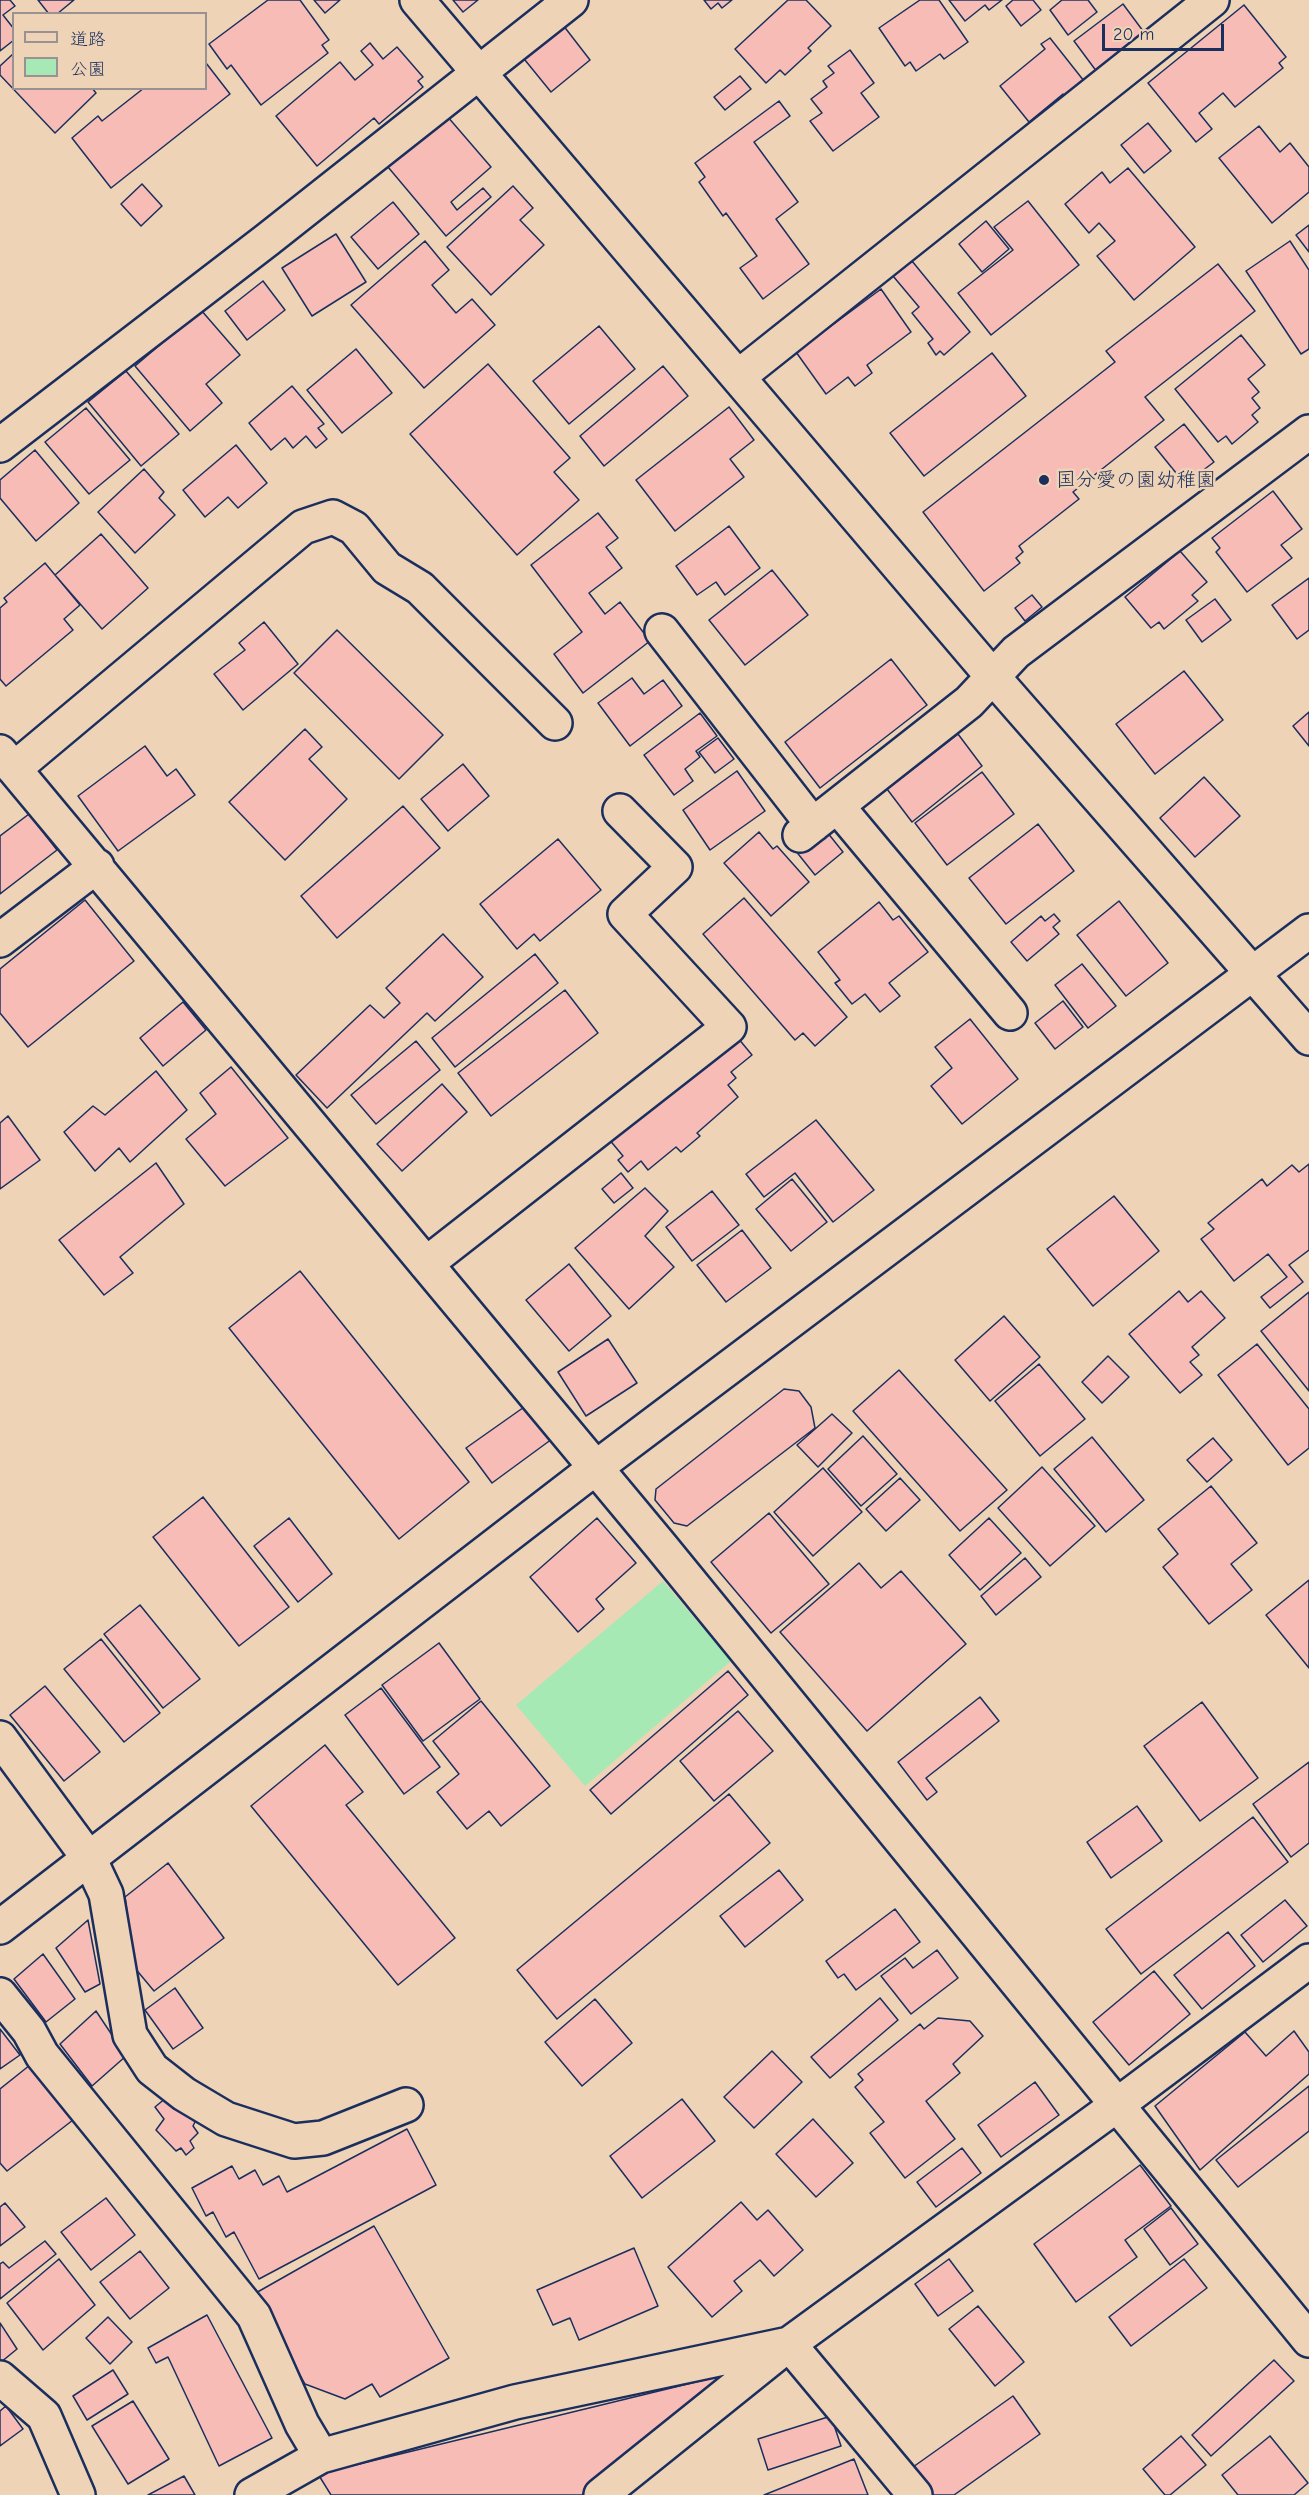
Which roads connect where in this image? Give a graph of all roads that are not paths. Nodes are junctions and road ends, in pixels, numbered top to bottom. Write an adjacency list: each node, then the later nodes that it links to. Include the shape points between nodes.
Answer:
1 (417, 0): 4 (street)
2 (571, 0): 4 (street)
3 (1212, 0): 5 (street)
4 (479, 71): 5 (street); 7 (street)
5 (738, 377): 9 (street)
6 (1309, 432): 9 (street, via 1016,652)
7 (0, 445)
8 (662, 631): 13 (street)
9 (993, 677): 13 (street, via 969,702); 17 (street)
10 (555, 723): 11 (street, via 420,588 387,568 354,528 333,517 303,526)
11 (7, 760): 14 (street)
12 (621, 811): 20 (street, via 675,867 625,915 729,1027)
13 (817, 822): 18 (street)
14 (97, 866): 16 (street); 20 (street)
15 (1309, 931): 17 (street)
16 (0, 940)
17 (1253, 974): 19 (street); 21 (street)
18 (1010, 1013)
19 (1309, 1038)
20 (426, 1264): 21 (street)
21 (594, 1469): 23 (street); 28 (street)
22 (0, 1738): 23 (street)
23 (90, 1860): 24 (street); 27 (street, via 106,1894 130,2035 152,2068 168,2081 226,2119 294,2141 322,2138)
24 (0, 1927)
25 (1309, 1961): 28 (street)
26 (0, 1995): 32 (street, via 42,2055 254,2316 302,2424)
27 (406, 2105)
28 (1117, 2105): 29 (street); 30 (street)
29 (1309, 2340)
30 (789, 2344): 32 (street, via 514,2402); 36 (street); 37 (street)
31 (0, 2378): 34 (street, via 44,2416)
32 (321, 2456): 33 (street)
33 (298, 2484): 35 (street)
34 (78, 2495)
35 (252, 2495)
36 (601, 2495)
37 (915, 2495)

